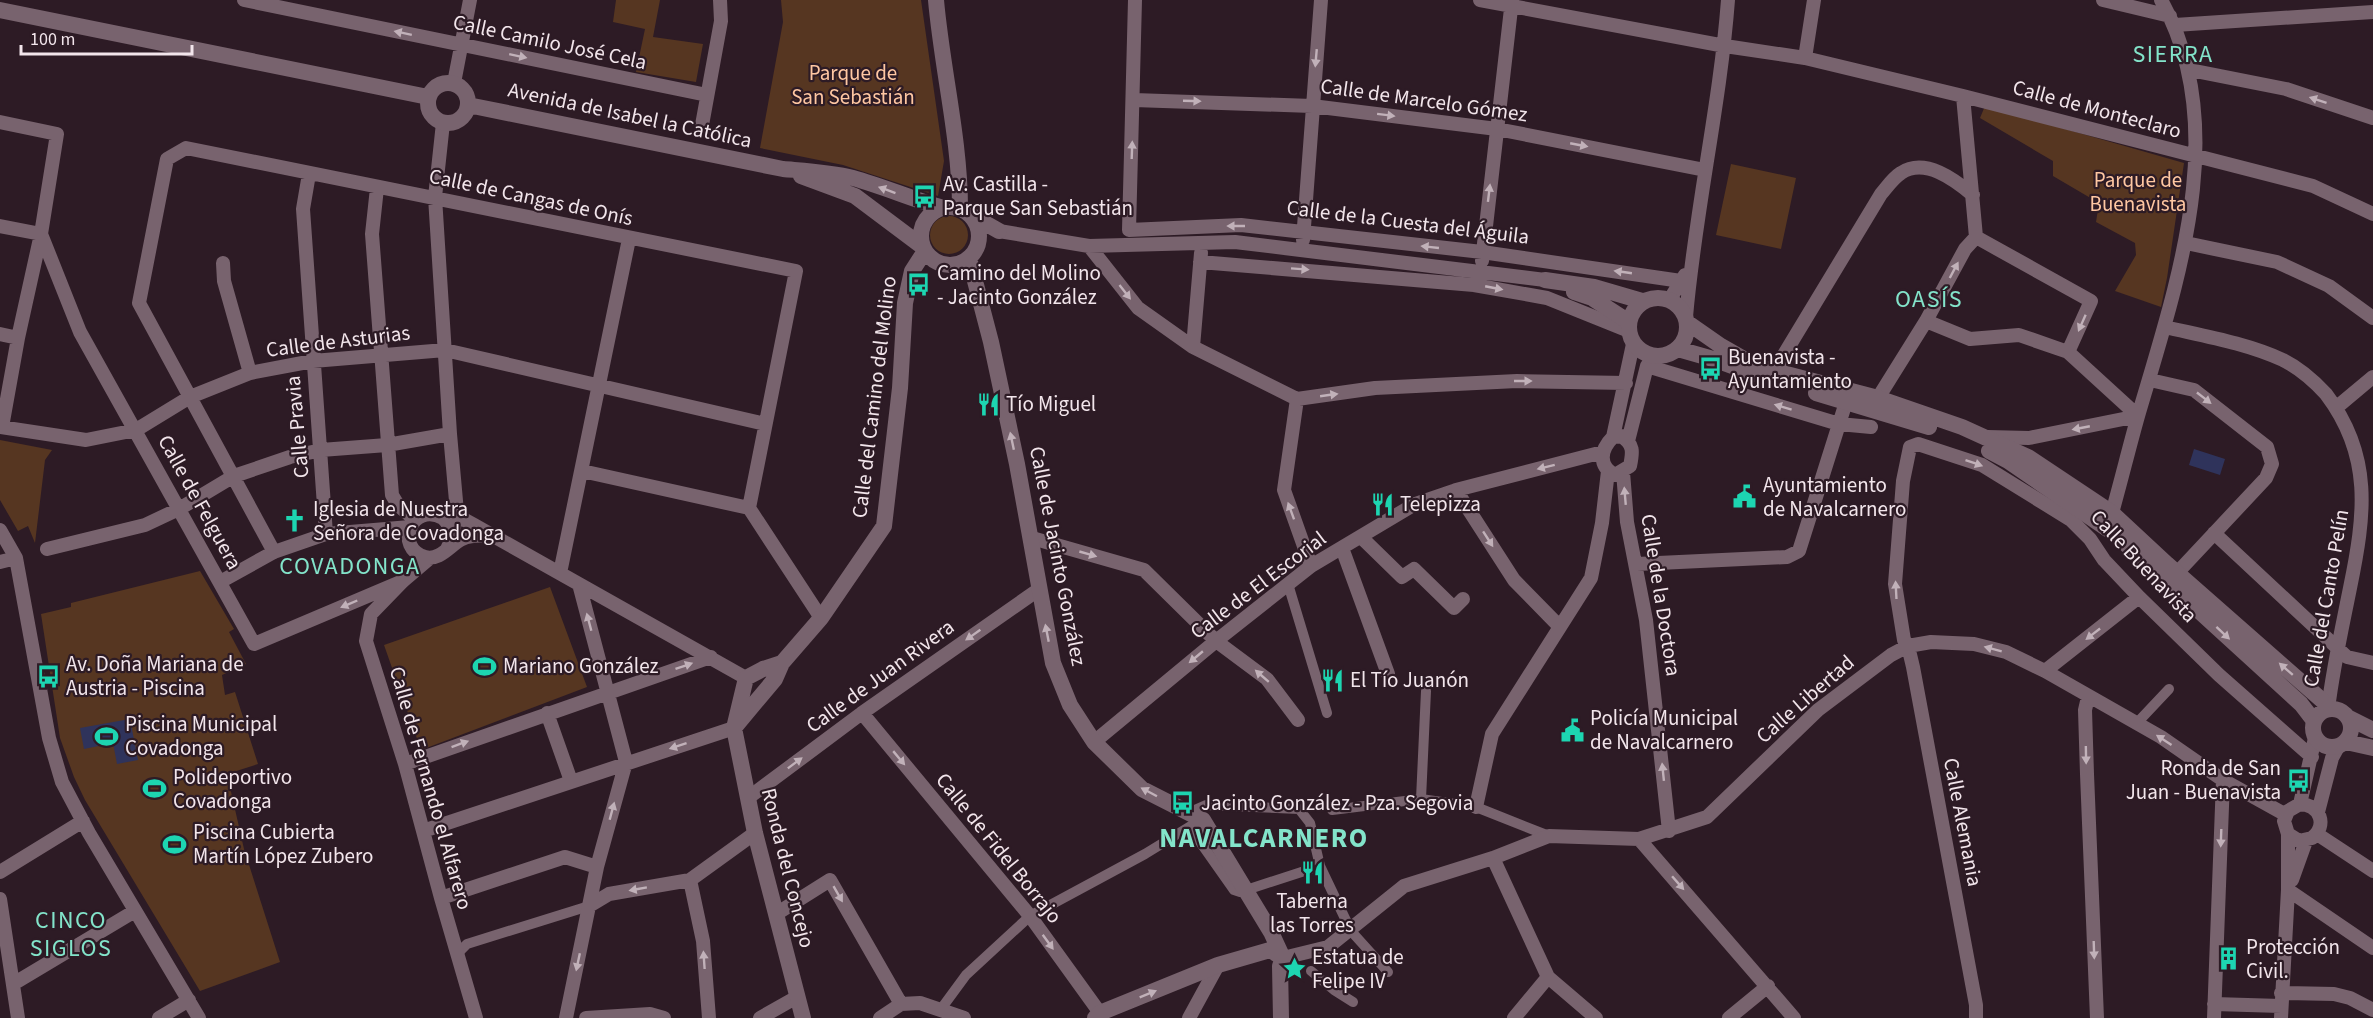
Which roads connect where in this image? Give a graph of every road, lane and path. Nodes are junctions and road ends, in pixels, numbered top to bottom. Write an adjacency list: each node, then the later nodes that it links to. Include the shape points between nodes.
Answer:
1 (244, 0): 16 (street, Calle Camilo José Cela, one-way to 1)
2 (470, 0): 16 (street)
3 (720, 0): 21 (street, via 721,21)
4 (936, 0): 40 (street)
5 (1135, 0): 24 (street)
6 (1321, 0): 26 (street, one-way to 26)
7 (1480, 0): 12 (street, Calle de Monteclaro)
8 (1728, 0): 17 (street)
9 (1814, 0): 18 (street)
10 (2103, 0): 15 (street)
11 (2161, 0): 15 (street)
12 (1512, 3): 17 (street, Calle de Monteclaro); 31 (street)
13 (0, 10): 23 (street)
14 (2373, 12): 15 (street)
15 (2173, 21): 19 (street)
16 (460, 45): 20 (street); 21 (street, Calle Camilo José Cela, one-way to 21)
17 (1725, 46): 18 (street, Calle de Monteclaro); 34 (street)
18 (1805, 58): 22 (street, Calle de Monteclaro)
19 (2190, 70): 27 (street, one-way to 19, via 2286,89); 32 (street)
20 (454, 83): 23 (street, via 441,83); 25 (street, via 465,91)
21 (707, 95): 30 (street)
22 (1963, 96): 32 (street, Calle de Monteclaro); 37 (street)
23 (428, 97): 29 (street, via 430,113)
24 (1134, 100): 26 (street, Calle de Marcelo Gómez, one-way to 26); 44 (street, Calle de la Cuesta del Águila, one-way to 24, via 1241,225 1130,230)
25 (468, 105): 29 (street, via 457,122); 33 (street, Avenida de Isabel la Católica)
26 (1312, 106): 31 (street, Calle de Marcelo Gómez, one-way to 31); 44 (street)
27 (2373, 118)
28 (0, 122): 45 (street, via 57,134)
29 (443, 123): 38 (street)
30 (702, 125)
31 (1497, 129): 34 (street, Calle de Marcelo Gómez, one-way to 34); 54 (street, one-way to 31)
32 (2196, 156): 41 (street, Calle de Monteclaro, via 2313,186); 49 (street)
33 (783, 169): 39 (street, Avenida de Isabel la Católica, one-way to 33, via 856,179); 52 (street, Avenida de Isabel la Católica, via 855,196)
34 (1705, 170): 61 (street)
35 (309, 174): 36 (street, Calle de Cangas de Onís); 82 (street, Calle Pravia, via 303,209); 90 (street, Calle de Cangas de Onís, via 186,148 167,159 139,303)
36 (377, 188): 38 (street, Calle de Cangas de Onís); 81 (street, via 372,234)
37 (1973, 195): 46 (street); 84 (street, via 1952,177 1927,169 1900,174 1881,194)
38 (435, 197): 47 (street, Calle de Cangas de Onís); 78 (street)
39 (942, 208): 40 (street); 52 (street, via 922,227)
40 (964, 211): 43 (street, Calle de la Cuesta del Águila); 48 (street, via 975,221)
41 (2373, 214)
42 (0, 226): 45 (street)
43 (999, 231): 48 (street); 51 (street, Calle de la Cuesta del Águila)
44 (1303, 233): 53 (street); 54 (street, Calle de la Cuesta del Águila, one-way to 44)
45 (41, 234): 76 (street); 100 (street, Calle de Felguera, via 80,332)
46 (1976, 237): 72 (street, one-way to 46, via 1965,249); 80 (street, one-way to 80, via 2091,301)
47 (629, 239): 89 (street); 97 (street, Calle de Cangas de Onís, via 796,271)
48 (979, 242): 56 (street)
49 (2186, 243): 70 (street, via 2277,262 2329,286); 73 (street)
50 (1201, 244): 51 (street, Calle de la Cuesta del Águila); 53 (street, Calle de la Cuesta del Águila, via 1235,242); 58 (street)
51 (1089, 246): 77 (street, one-way to 77, via 1138,308)
52 (924, 249): 56 (street, via 944,264 959,264); 150 (street, Calle del Camino del Molino, via 912,271 905,303 884,526)
53 (1302, 250): 55 (street, Calle de la Cuesta del Águila)
54 (1482, 252): 63 (street); 66 (street, Calle de la Cuesta del Águila, one-way to 54)
55 (1329, 253): 57 (street, Calle de la Cuesta del Águila); 62 (street, Calle de la Cuesta del Águila)
56 (969, 258): 130 (street, Calle de Jacinto González, one-way to 56, via 991,342)
57 (1376, 258): 60 (street, Calle de la Cuesta del Águila); 64 (street, Calle de la Cuesta del Águila)
58 (1200, 262): 62 (street, Calle de la Cuesta del Águila, one-way to 62); 77 (street)
59 (224, 263): 85 (street, via 224,281)
60 (1440, 266): 63 (street, Calle de la Cuesta del Águila); 65 (street, Calle de la Cuesta del Águila)
61 (1690, 269): 66 (street); 71 (street)
62 (1327, 271): 64 (street, Calle de la Cuesta del Águila)
63 (1481, 272): 67 (street, Calle de la Cuesta del Águila)
64 (1374, 275): 65 (street, Calle de la Cuesta del Águila)
65 (1438, 281): 67 (street, Calle de la Cuesta del Águila, one-way to 67)
66 (1681, 281): 68 (street)
67 (1549, 288): 69 (street, Calle de la Cuesta del Águila, via 1594,287); 74 (street, Calle de la Cuesta del Águila, via 1592,298)
68 (1670, 299): 69 (street, via 1652,297); 71 (street, via 1680,306)
69 (1642, 301): 74 (street, via 1633,311)
70 (2373, 318)
71 (1687, 320): 79 (street, via 1686,338); 84 (street, Calle Buenavista, via 1721,346 1756,366)
72 (1926, 321): 80 (street, via 1970,339 2019,335); 91 (street)
73 (2164, 327): 87 (street); 94 (street, Calle del Canto Pelín, via 2253,348 2286,362 2313,381)
74 (1630, 332): 83 (street); 88 (street)
75 (0, 334): 76 (street)
76 (18, 338): 98 (street)
77 (1193, 347): 92 (street)
78 (445, 350): 81 (street, Calle de Asturias); 89 (street, Calle de Asturias); 101 (street)
79 (1678, 350): 83 (street); 93 (street, Calle Buenavista)
80 (2068, 352): 95 (street)
81 (382, 355): 82 (street, Calle de Asturias); 106 (street)
82 (313, 361): 85 (street, Calle de Asturias); 107 (street, Calle Pravia)
83 (1650, 361): 96 (street, one-way to 83); 104 (street)
84 (1776, 372): 91 (street, Calle Buenavista)
85 (250, 373): 90 (street, Calle de Asturias)
86 (2373, 377): 94 (street)
87 (2150, 380): 95 (street); 126 (street, one-way to 126, via 2194,390 2267,447 2272,464 2266,478)
88 (1626, 383): 92 (street, one-way to 88, via 1375,388 1517,381); 102 (street)
89 (599, 387): 97 (street, Calle de Asturias); 110 (street)
90 (190, 397): 100 (street, Calle de Asturias); 113 (street)
91 (1878, 398): 103 (street, Calle Buenavista)
92 (1297, 399): 140 (street, one-way to 92, via 1284,490)
93 (1846, 402): 96 (street); 109 (street, Calle Buenavista, via 1960,437)
94 (2337, 407): 154 (street, Calle del Canto Pelín, via 2365,450 2365,518)
95 (2138, 416): 103 (street, one-way to 103, via 2028,438); 119 (street)
96 (1839, 423): 99 (street); 139 (street, via 1799,551 1787,557)
97 (765, 424): 117 (street, Calle de Cangas de Onís)
98 (1, 427): 100 (street, Calle de Asturias, via 86,440)
99 (1871, 427)
100 (136, 430): 118 (street, Calle de Felguera)
101 (450, 434): 106 (street); 114 (street)
102 (1613, 437): 104 (street, via 1621,436); 108 (street)
103 (1985, 437): 119 (street, Calle Buenavista, via 2028,457)
104 (1628, 441): 112 (street, via 1633,451 1630,466)
105 (1918, 444): 148 (street, Calle Buenavista, one-way to 148, via 1982,465 2071,520); 153 (street, Calle Alemania, one-way to 105, via 1895,584 1907,450)
106 (387, 445): 107 (street); 123 (street, via 392,495)
107 (321, 450): 113 (street); 127 (street, Calle Pravia)
108 (1603, 452): 111 (street); 115 (street, Calle de El Escorial, one-way to 115)
109 (2008, 461): 119 (street, Calle Buenavista, via 2027,465 2101,514); 171 (street, Calle Buenavista, one-way to 171, via 2116,535 2301,704)
110 (582, 471): 117 (street); 141 (street)
111 (1608, 471): 112 (street, via 1616,475); 122 (street)
112 (1623, 472): 121 (street, Calle de la Doctora, one-way to 112)
113 (234, 476): 118 (street); 135 (street)
114 (453, 481): 116 (street); 120 (street)
115 (1456, 490): 129 (street, Calle de El Escorial, via 1415,504); 151 (street, one-way to 151, via 1514,580)
116 (456, 499): 120 (street); 124 (street, via 461,512)
117 (749, 508): 150 (street)
118 (179, 509): 133 (street, via 145,525); 144 (street, Calle de Felguera)
119 (2112, 513): 142 (street, Calle Buenavista)
120 (444, 517): 123 (street, via 421,516); 124 (street, via 464,519); 131 (street)
121 (1627, 522): 122 (street); 139 (street, Calle de la Doctora)
122 (1602, 523): 151 (street, via 1591,578)
123 (412, 524): 127 (street); 134 (street, via 408,539)
124 (474, 525): 128 (street)
125 (0, 530): 136 (street)
126 (2214, 532): 142 (street); 154 (street)
127 (326, 534): 135 (street)
128 (492, 536): 131 (street, via 471,536); 141 (street)
129 (1361, 537): 132 (street, Calle de El Escorial); 149 (street, via 1402,577 1414,569)
130 (1032, 538): 147 (street, Calle de Jacinto González); 152 (street, one-way to 152, via 1144,570)
131 (449, 544): 137 (street, via 442,554)
132 (1342, 548): 140 (street, Calle de El Escorial); 159 (street)
133 (47, 549)
134 (413, 550): 137 (street); 143 (street, Calle de Fernando el Alfarero)
135 (274, 552): 144 (street)
136 (16, 558): 138 (street); 192 (street, via 54,760)
137 (430, 558): 143 (street, Calle de Fernando el Alfarero)
138 (0, 562)
139 (1637, 564): 194 (street, Calle de la Doctora, one-way to 139, via 1647,620)
140 (1311, 566): 146 (street, Calle de El Escorial)
141 (560, 573): 145 (street)
142 (2177, 573): 165 (street, Calle Buenavista, one-way to 142)
143 (403, 581): 144 (street, Calle de Felguera, one-way to 144, via 254,644); 181 (street, Calle de Fernando el Alfarero, via 371,614 366,641)
144 (220, 582)
145 (579, 584): 155 (street); 163 (street, one-way to 145)
146 (1288, 584): 152 (street, Calle de El Escorial); 168 (street)
147 (1038, 590): 167 (street, Calle de Juan Rivera, one-way to 167); 176 (street, Calle de Jacinto González, one-way to 147, via 1070,705 1053,663)
148 (2139, 597): 158 (street, one-way to 158); 179 (street, Calle Buenavista)
149 (1454, 608)
150 (821, 618): 156 (street, Calle del Camino del Molino)
151 (1560, 627): 187 (street, via 1492,734)
152 (1216, 641): 170 (street, one-way to 152, via 1267,679); 176 (street, Calle de El Escorial, one-way to 176)
153 (1908, 646): 158 (street, Calle Libertad, one-way to 153, via 2006,652 1974,644 1931,642); 194 (street, Calle Libertad, via 1818,710 1707,817); 232 (street, Calle Alemania)
154 (2338, 647): 157 (street, via 2347,657); 165 (street, Calle del Canto Pelín)
155 (711, 657): 160 (street); 163 (street, one-way to 155)
156 (782, 663): 160 (street); 173 (street, Calle del Camino del Molino, via 775,679)
157 (2373, 663)
158 (2045, 671): 164 (street, Calle Libertad)
159 (1388, 674)
160 (747, 678): 173 (street)
161 (2169, 689): 172 (street)
162 (1426, 691): 185 (street)
163 (607, 692): 166 (street); 180 (street)
164 (2088, 697): 172 (street, Calle Libertad); 253 (street, one-way to 253, via 2085,710)
165 (2328, 709): 169 (street); 171 (street)
166 (547, 713): 181 (street, one-way to 166); 183 (street)
167 (862, 713): 184 (street, Calle de Juan Rivera, one-way to 167); 213 (street, Calle de Fidel Borrajo, one-way to 213)
168 (1327, 713)
169 (2349, 718): 174 (street); 177 (street, via 2351,730)
170 (1298, 720)
171 (2314, 721): 175 (street)
172 (2136, 724): 182 (street, Calle Libertad, one-way to 172)
173 (734, 728): 180 (street, one-way to 180); 184 (street, Ronda del Concejo)
174 (2373, 730)
175 (2315, 738): 177 (street, via 2325,747); 179 (street)
176 (1094, 742): 191 (street, Calle de Jacinto González, one-way to 176, via 1142,789)
177 (2342, 745): 178 (street); 189 (street, via 2332,758)
178 (2373, 748)
179 (2312, 757): 186 (street)
180 (626, 762): 183 (street); 202 (street, one-way to 180)
181 (405, 764): 193 (street, Calle de Fernando el Alfarero)
182 (2223, 780): 190 (street, Calle Libertad); 230 (street, one-way to 230)
183 (571, 781): 193 (street)
184 (748, 798): 195 (street, Ronda del Concejo)
185 (1421, 799): 187 (street); 188 (street)
186 (2300, 804): 189 (street); 190 (street)
187 (1476, 807): 197 (street)
188 (1332, 810)
189 (2318, 812): 198 (street, via 2321,820)
190 (2286, 815): 196 (street)
191 (1193, 817): 201 (street, via 1206,805 1299,809 1310,823); 206 (street, Calle de Jacinto González, via 1203,820); 213 (street, via 1145,854)
192 (83, 821): 204 (street); 211 (street)
193 (423, 831): 208 (street, Calle de Fernando el Alfarero)
194 (1669, 831): 199 (street, Calle Libertad)
195 (754, 833): 205 (street); 212 (street, Ronda del Concejo)
196 (2288, 834): 198 (street, via 2299,840); 207 (street)
197 (1549, 836): 199 (street, Calle Libertad); 200 (street, Calle Libertad)
198 (2312, 837): 203 (street); 207 (street)
199 (1639, 839): 223 (street, one-way to 223)
200 (1493, 858): 214 (street, Calle Libertad, via 1404,886); 221 (street)
201 (1320, 866): 206 (street); 214 (street)
202 (597, 867): 208 (street, via 565,857); 210 (street)
203 (2373, 871)
204 (0, 872)
205 (690, 880): 210 (street, one-way to 210, via 609,894); 242 (street, one-way to 205, via 703,941)
206 (1245, 890): 217 (street, Calle de Jacinto González)
207 (2288, 891): 215 (street); 228 (street)
208 (441, 898): 216 (street, Calle de Fernando el Alfarero)
209 (0, 899): 222 (street)
210 (590, 906): 216 (street, via 467,944); 239 (street, one-way to 239)
211 (135, 911): 222 (street); 225 (street)
212 (776, 914): 224 (street, Ronda del Concejo); 227 (street, one-way to 227, via 830,880)
213 (1030, 916): 231 (street, via 966,975); 233 (street, Calle de Fidel Borrajo, one-way to 233)
214 (1351, 931): 217 (street, Calle Libertad, via 1328,947); 220 (street)
215 (2373, 948)
216 (458, 953): 238 (street, Calle de Fernando el Alfarero)
217 (1283, 958): 218 (street, via 1270,950); 248 (street)
218 (1218, 965): 233 (street, one-way to 218); 247 (street)
219 (1311, 971): 226 (street)
220 (1388, 972)
221 (1548, 977): 249 (street); 250 (street)
222 (13, 984): 235 (street)
223 (1768, 986): 251 (street); 252 (street)
224 (797, 997): 243 (street); 244 (street, Ronda del Concejo)
225 (189, 1000): 236 (street); 237 (street)
226 (1353, 1002)
227 (901, 1004): 231 (street, via 920,1003); 245 (street)
228 (2280, 1005): 229 (street, via 2334,994); 230 (street)
229 (2373, 1010)
230 (2214, 1011)
231 (936, 1014): 246 (street)
232 (1975, 1014)
233 (1098, 1015)
234 (616, 1017): 240 (street); 241 (street, via 650,1014)
235 (18, 1018)
236 (159, 1018)
237 (199, 1018)
238 (476, 1018)
239 (566, 1018)
240 (586, 1018)
241 (664, 1018)
242 (709, 1018)
243 (760, 1018)
244 (803, 1018)
245 (880, 1018)
246 (964, 1018)
247 (1189, 1018)
248 (1281, 1018)
249 (1514, 1018)
250 (1596, 1018)
251 (1729, 1018)
252 (1794, 1018)
253 (2097, 1018)

